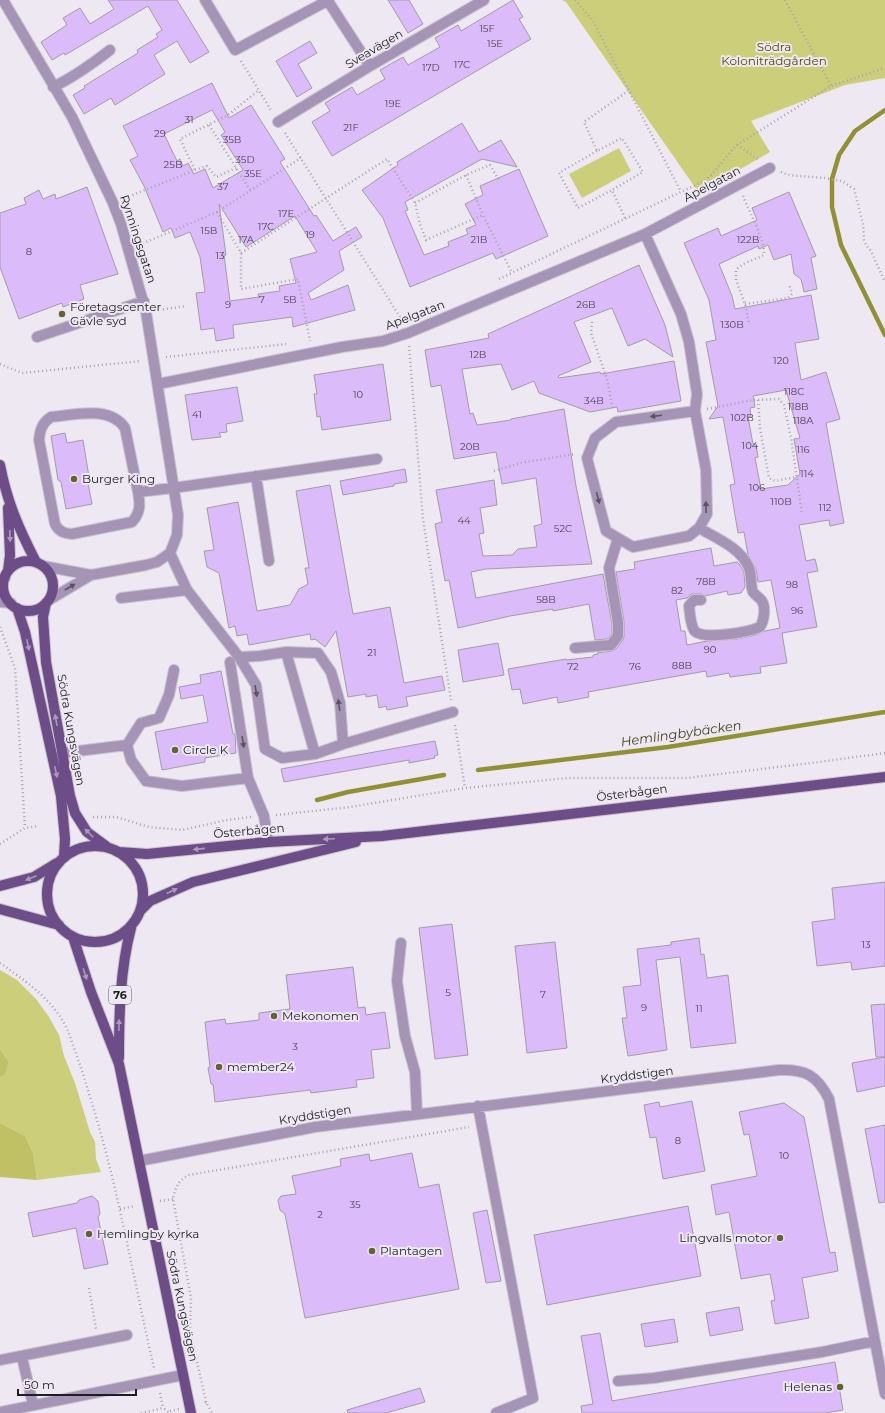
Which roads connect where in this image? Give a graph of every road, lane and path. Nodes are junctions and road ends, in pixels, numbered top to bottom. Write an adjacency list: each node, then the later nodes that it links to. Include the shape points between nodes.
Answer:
1 (3, 0): 12 (street, Rynningsgatan)
2 (205, 0): 8 (street)
3 (329, 0): 8 (street); 9 (street)
4 (575, 0): 14 (path, via 593,21)
5 (785, 0): 11 (path)
6 (480, 1): 9 (street, Sveavägen)
7 (110, 50): 12 (street, via 84,70)
8 (235, 50): 13 (path)
9 (370, 66): 15 (street, Sveavägen)
10 (885, 68): 11 (path)
11 (831, 86): 17 (path)
12 (53, 87): 30 (street, Rynningsgatan, via 72,117)
13 (259, 90): 15 (path); 16 (path, via 228,116)
14 (628, 91): 18 (path, via 584,122); 28 (path)
15 (278, 122): 19 (path)
16 (209, 125): 20 (path); 22 (path, via 180,139)
17 (736, 145): 21 (path); 28 (path, via 706,180)
18 (598, 151): 27 (path, via 622,138 643,172); 27 (path, via 559,173 578,208)
19 (300, 158): 26 (path); 29 (path)
20 (236, 168): 22 (path, via 216,177 207,166); 26 (path)
21 (770, 168): 25 (street, Apelgatan); 40 (path, via 788,175 842,181 854,190 863,224 864,240 872,251)
22 (195, 170): 30 (path)
23 (466, 175): 24 (path, via 490,165); 31 (path); 33 (path)
24 (499, 180)
25 (739, 185): 35 (street, Apelgatan); 43 (path, via 760,234 764,250 764,255 741,265 736,270 736,280)
26 (250, 190): 32 (path)
27 (612, 190): 34 (path)
28 (682, 192): 34 (path)
29 (326, 198): 31 (path, via 387,159); 37 (path); 48 (path, via 406,325)
30 (113, 203): 36 (street, Rynningsgatan)
31 (415, 203): 33 (path, via 426,240)
32 (217, 212): 36 (path); 37 (path)
33 (483, 215): 38 (path)
34 (625, 218): 38 (path)
35 (645, 234): 49 (street, Apelgatan); 59 (street, via 681,314 689,342 697,394)
36 (129, 249): 42 (street, Rynningsgatan)
37 (241, 253): 52 (path, via 241,290 298,279)
38 (512, 273): 39 (path)
39 (498, 280)
40 (885, 282)
41 (789, 284): 43 (path, via 792,294 788,298)
42 (144, 301): 45 (street, Rynningsgatan); 50 (street)
43 (745, 304): 47 (path)
44 (186, 306): 45 (path)
45 (146, 312): 55 (street, Rynningsgatan)
46 (592, 322): 60 (path, via 591,333 607,379)
47 (749, 324)
48 (398, 326)
49 (408, 333): 57 (street, Apelgatan, via 383,341); 89 (path, via 423,519)
50 (37, 337)
51 (317, 340): 52 (path)
52 (310, 341): 53 (path)
53 (303, 342)
54 (287, 344): 55 (path)
55 (153, 360): 56 (path, via 22,373); 57 (street, Rynningsgatan)
56 (0, 364)
57 (158, 384): 67 (street, Rynningsgatan)
58 (758, 400): 59 (path); 66 (path, via 779,399 784,405); 66 (path, via 769,478 775,481)
59 (695, 411): 60 (street, one-way to 60); 71 (street, one-way to 59, via 707,514 706,470)
60 (616, 422): 61 (street, via 594,438)
61 (589, 452): 64 (path, via 520,463); 72 (street, one-way to 72, via 587,458 606,531)
62 (377, 459): 65 (street)
63 (0, 465): 69 (main road)
64 (494, 471)
65 (256, 476): 67 (street); 74 (street)
66 (796, 477): 70 (path)
67 (174, 488): 68 (street); 73 (street, Rynningsgatan, via 178,515 177,535)
68 (138, 492): 68 (street, via 125,428 120,421 99,413 51,417 45,422 40,430 39,440 57,529 72,534 132,522 139,510)
69 (8, 500): 75 (main road, via 21,533); 77 (main road, one-way to 77, via 10,555)
70 (802, 514)
71 (699, 528): 72 (street, via 689,536 633,547); 80 (street, via 726,544 744,559 754,592 764,608 763,623 760,628 746,632 699,635 694,631 689,606 694,600)
72 (618, 538): 85 (street, via 609,568 618,636 611,645)
73 (170, 553): 76 (street, via 157,562); 78 (street)
74 (270, 561)
75 (40, 564): 76 (street); 77 (main road, via 21,562); 81 (main road, via 51,575 53,583)
76 (92, 575): 81 (street, one-way to 76)
77 (4, 576): 83 (main road, via 4,593)
78 (187, 590): 79 (street); 87 (street)
79 (121, 598)
80 (701, 600)
81 (47, 601): 83 (main road, via 30,610); 92 (main road, Södra Kungsvägen, one-way to 81, via 46,662 43,617)
82 (0, 602): 83 (street)
83 (14, 606): 107 (main road, Södra Kungsvägen, one-way to 107, via 25,632 61,796 65,839)
84 (0, 627): 101 (path, via 15,668)
85 (575, 648)
86 (286, 652): 87 (street); 90 (street, one-way to 86, via 340,703 331,672 318,653); 94 (street)
87 (235, 659): 94 (street, one-way to 94, via 256,685 266,750 282,758); 96 (street, one-way to 96)
88 (174, 670): 91 (street, via 168,696 159,718 141,723)
89 (453, 712): 90 (street); 97 (path)
90 (343, 744): 94 (street)
91 (127, 745): 92 (street); 96 (street, via 131,760 146,781 182,786)
92 (62, 753): 105 (main road, Södra Kungsvägen, one-way to 92, via 87,832 75,813)
93 (885, 753): 97 (path, via 687,778 566,778)
94 (316, 754)
95 (885, 777): 102 (main road, Österbågen)
96 (248, 778): 98 (street)
97 (465, 788): 98 (path, via 350,807)
98 (264, 816): 99 (path, via 227,820 182,830 149,827 116,817); 103 (street)
99 (93, 817)
100 (39, 826): 101 (path)
101 (25, 828): 104 (path)
102 (382, 836): 103 (main road, Österbågen, one-way to 103); 110 (main road, Österbågen, one-way to 102, via 150,901 193,882)
103 (268, 842): 106 (main road, Österbågen, one-way to 106, via 147,854)
104 (0, 844)
105 (108, 847): 106 (main road); 107 (main road, via 84,846 73,850)
106 (119, 852): 110 (main road, via 128,858 141,877 143,890)
107 (61, 860): 108 (main road, one-way to 108, via 34,877); 111 (main road, via 49,879 46,891 48,905)
108 (0, 886)
109 (0, 909): 111 (main road)
110 (140, 912): 112 (main road)
111 (58, 925): 113 (main road)
112 (131, 928): 113 (main road, via 109,942 96,943); 116 (main road, Södra Kungsvägen / 76, one-way to 112, via 119,1004)
113 (73, 937): 116 (main road, Södra Kungsvägen / 76, one-way to 116)
114 (401, 943): 118 (street, via 397,981 405,1036 415,1072)
115 (0, 963): 128 (path, via 33,986 65,1025 101,1129)
116 (119, 1064): 120 (main road, Södra Kungsvägen / 76)
117 (478, 1106): 118 (street, Kryddstigen); 119 (street); 124 (street, Kryddstigen, via 779,1070 806,1073 824,1089 831,1106)
118 (417, 1114): 120 (street, Kryddstigen, via 315,1127)
119 (481, 1125): 131 (path, via 189,1175 181,1180 175,1189 173,1199 191,1298 190,1330); 139 (street, via 533,1398)
120 (139, 1161): 127 (main road, Södra Kungsvägen / 76)
121 (89, 1288): 123 (path)
122 (127, 1335): 123 (street)
123 (99, 1341): 125 (street)
124 (875, 1341): 129 (street, via 822,1352 662,1377); 130 (street, Kryddstigen)
125 (22, 1357): 126 (street); 132 (street)
126 (0, 1360)
127 (183, 1375): 128 (street); 138 (main road, Södra Kungsvägen / 76)
128 (157, 1380): 132 (street); 133 (path)
129 (618, 1381)
130 (885, 1394)
131 (206, 1402)
132 (33, 1405): 134 (street)
133 (163, 1408): 136 (path); 137 (path)
134 (23, 1410): 135 (street)
135 (0, 1412)
136 (141, 1413)
137 (171, 1413)
138 (192, 1413)
139 (496, 1413)

